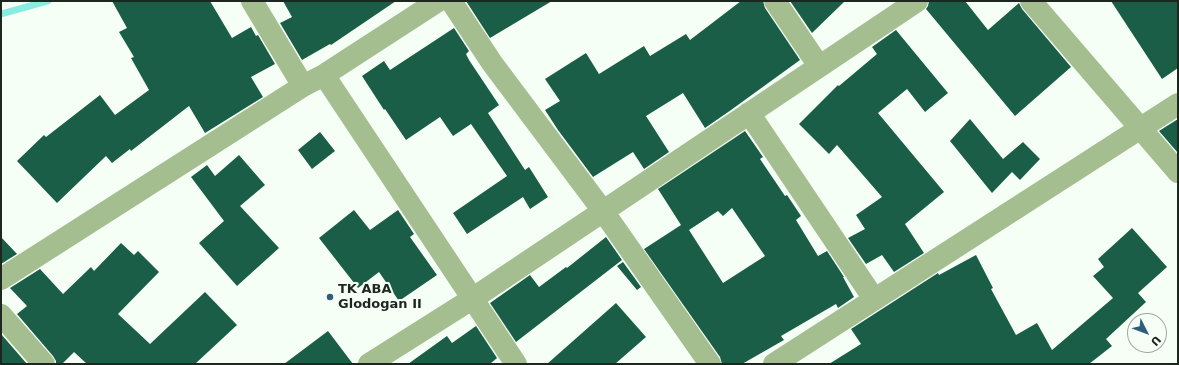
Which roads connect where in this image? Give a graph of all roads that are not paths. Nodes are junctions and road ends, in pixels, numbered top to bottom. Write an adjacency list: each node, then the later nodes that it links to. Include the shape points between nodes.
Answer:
1 (252, 1): 9 (street)
2 (438, 1): 8 (street)
3 (451, 1): 14 (street, via 492,63)
4 (775, 1): 7 (street)
5 (917, 1): 7 (street)
6 (1031, 1): 12 (street)
7 (819, 66): 11 (street)
8 (324, 75): 9 (street); 16 (street)
9 (303, 86): 15 (street)
10 (1178, 104): 12 (street)
11 (749, 113): 14 (street); 17 (street)
12 (1141, 128): 13 (street); 17 (street)
13 (1178, 172)
14 (603, 211): 16 (street); 22 (street)
15 (1, 279)
16 (472, 299): 20 (street); 21 (street)
17 (874, 299): 23 (street)
18 (1, 315): 19 (street)
19 (44, 364)
20 (369, 364)
21 (516, 364)
22 (710, 364)
23 (774, 364)

